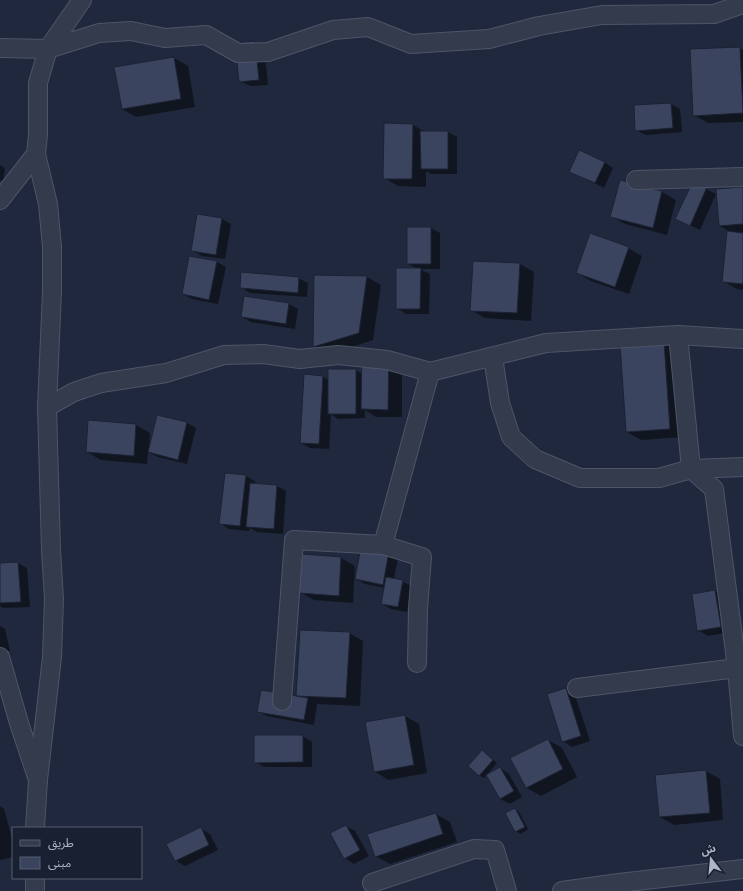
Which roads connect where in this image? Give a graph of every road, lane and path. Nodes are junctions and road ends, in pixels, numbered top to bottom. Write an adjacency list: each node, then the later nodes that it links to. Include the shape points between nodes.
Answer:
1 (82, 0): 4 (street)
2 (743, 4): 4 (street, via 714,14 602,15 540,26 489,39 411,44 368,27 333,30 268,52 238,53 206,35 165,38 131,31 99,34)
3 (0, 48): 4 (street)
4 (48, 49): 5 (street, via 38,83)
5 (36, 154): 8 (street); 13 (street, via 48,204 52,247)
6 (743, 177): 7 (street)
7 (636, 180)
8 (0, 200)
9 (678, 335): 10 (street); 11 (street, via 546,343); 15 (street)
10 (743, 339)
11 (493, 357): 12 (street); 15 (street, via 500,403 511,437 535,459 580,478 659,478)
12 (430, 372): 13 (street, via 387,360 338,355 300,359 263,354 224,355 166,372 101,383 74,392); 16 (street)
13 (47, 407): 23 (street, via 54,599 52,657)
14 (743, 467): 15 (street)
15 (691, 469): 19 (street, via 714,489)
16 (383, 545): 18 (street, via 422,557); 21 (street, via 294,540)
17 (0, 657): 23 (street)
18 (417, 663)
19 (737, 668): 20 (street); 22 (street)
20 (577, 688)
21 (282, 701)
22 (743, 736)
23 (38, 780): 24 (street)
24 (35, 827)
25 (743, 869): 30 (street, via 619,882)
26 (35, 879): 28 (street)
27 (372, 883): 29 (street, via 474,849 495,850)
28 (35, 891)
29 (507, 891)
30 (562, 891)

